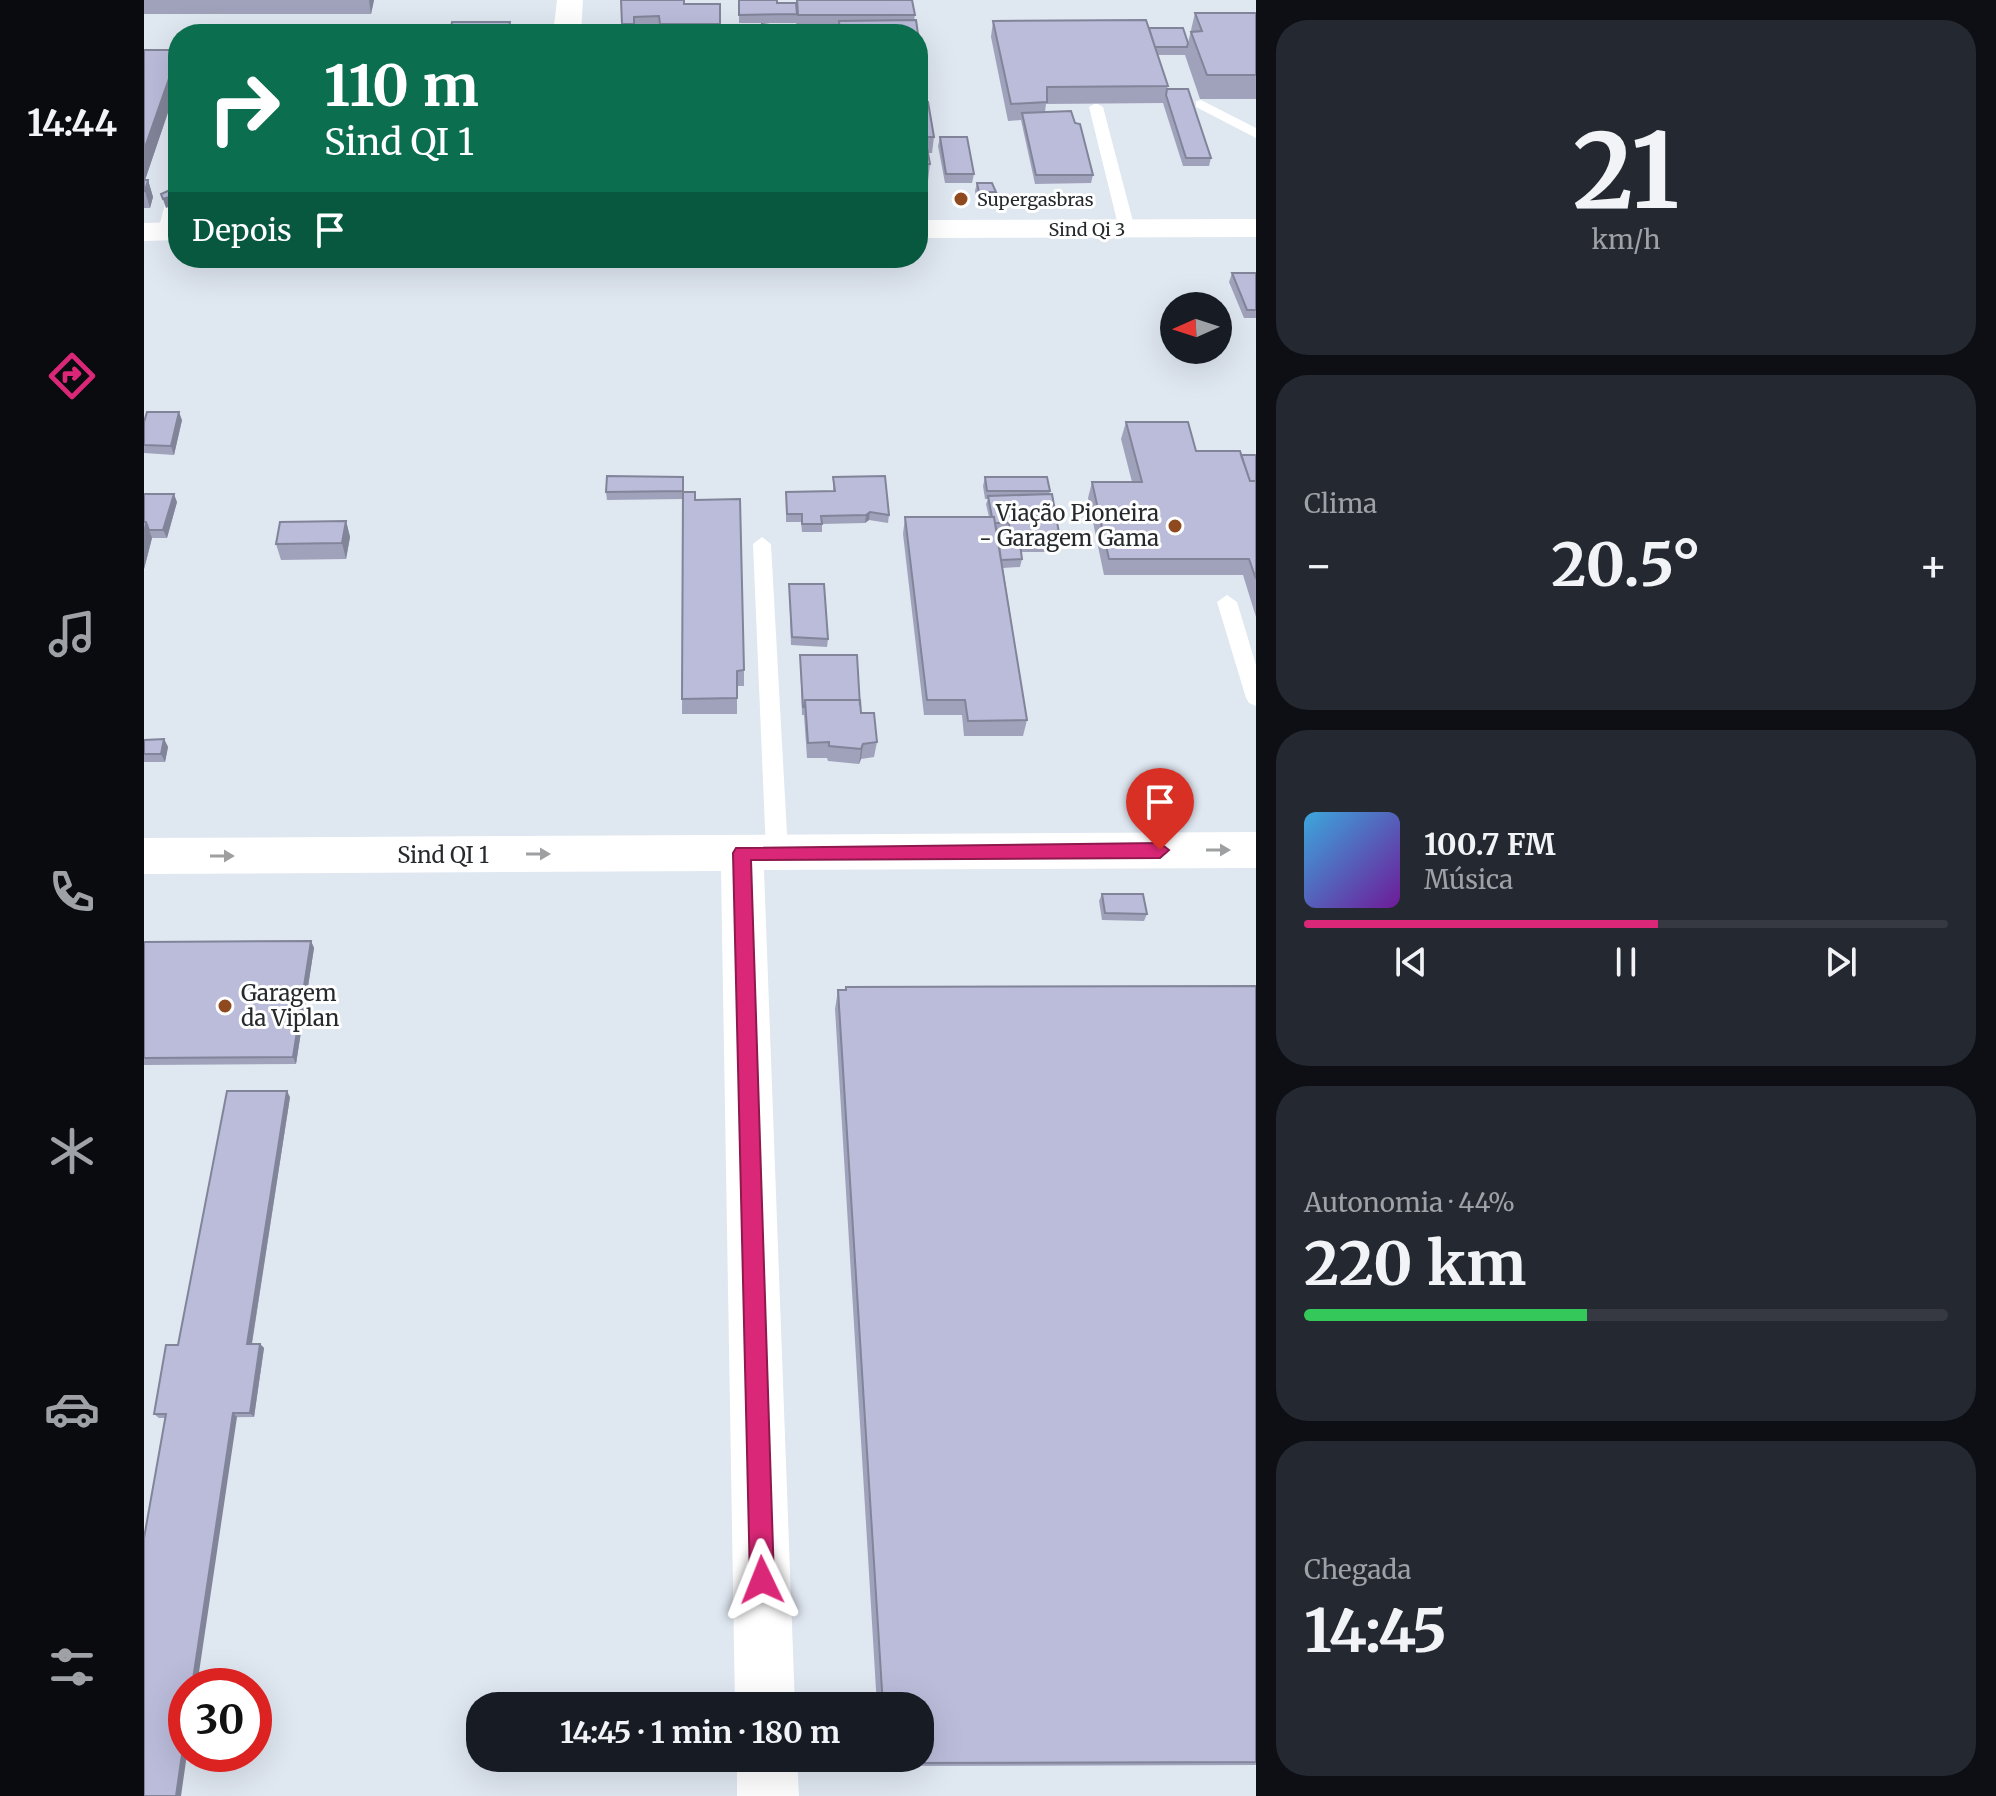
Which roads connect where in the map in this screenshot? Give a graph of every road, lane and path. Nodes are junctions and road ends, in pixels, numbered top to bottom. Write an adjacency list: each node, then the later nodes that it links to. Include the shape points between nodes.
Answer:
1 (570, 0): 2 (street)
2 (568, 24)
3 (1201, 104): 5 (lane)
4 (1096, 107): 8 (lane)
5 (1256, 134)
6 (1256, 228): 8 (street, Sind Qi 3)
7 (928, 229): 8 (street, Sind Qi 3)
8 (1127, 229)
9 (762, 544): 13 (lane)
10 (1227, 602): 11 (lane)
11 (1256, 698)
12 (1256, 850): 13 (street, Sind QI 1, one-way to 12)
13 (760, 853): 14 (street, Sind QI 1, one-way to 13); 15 (street)
14 (144, 856)
15 (765, 1692)
16 (767, 1772): 17 (street)
17 (768, 1796)

